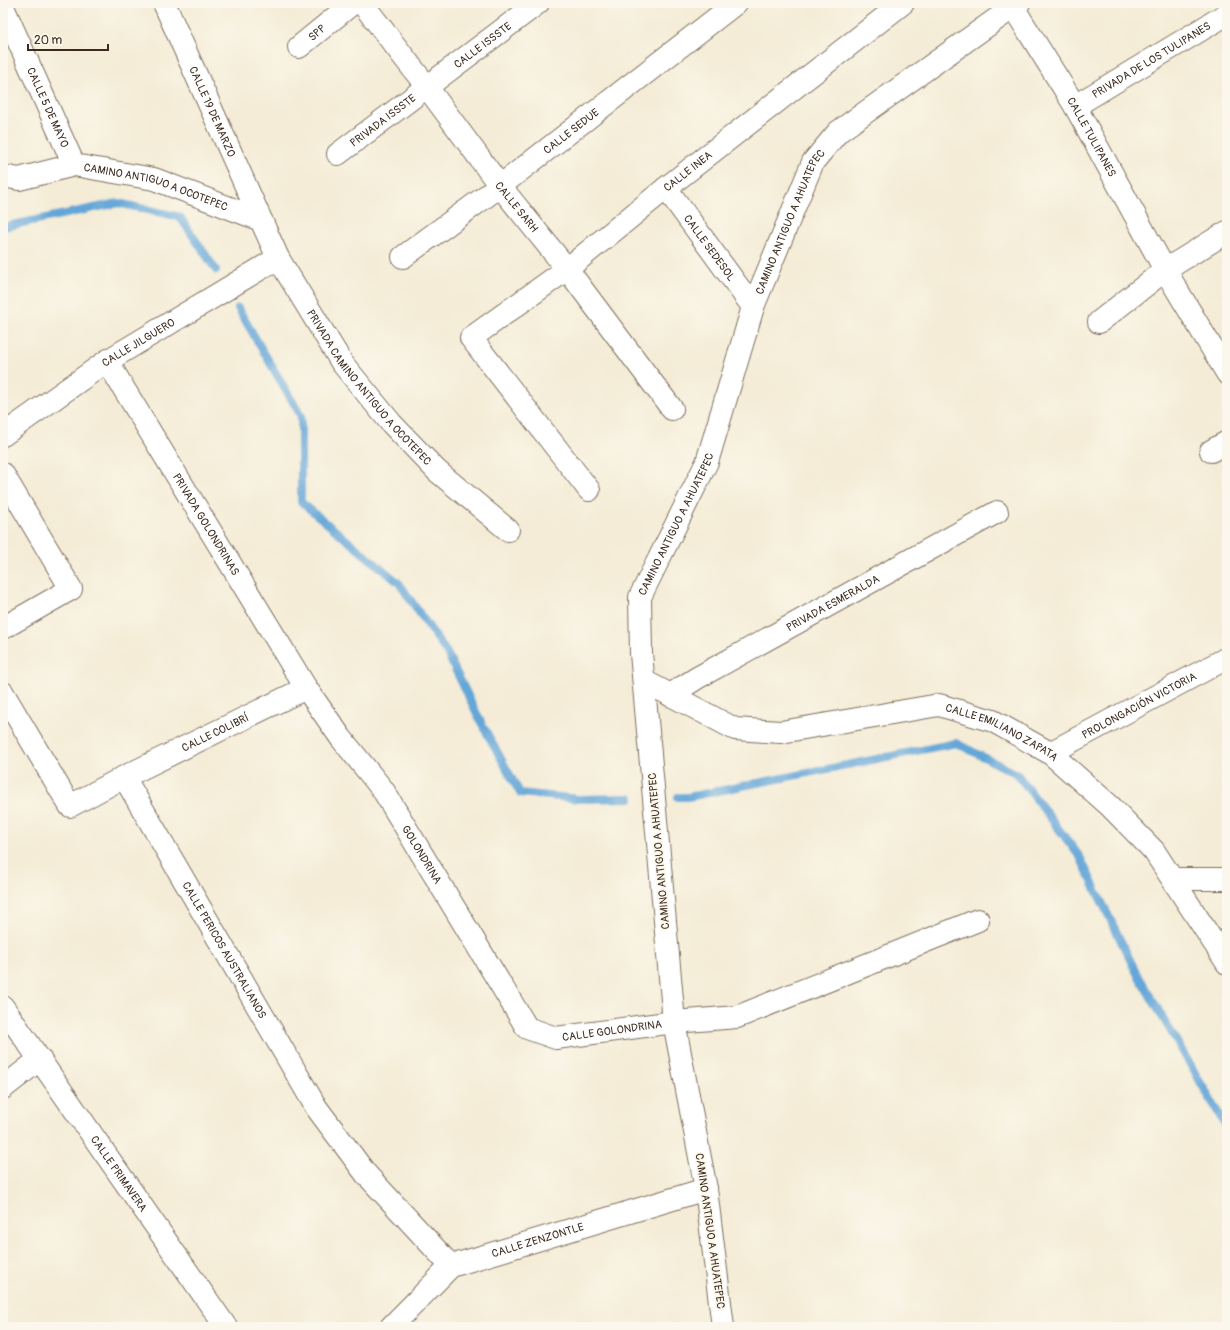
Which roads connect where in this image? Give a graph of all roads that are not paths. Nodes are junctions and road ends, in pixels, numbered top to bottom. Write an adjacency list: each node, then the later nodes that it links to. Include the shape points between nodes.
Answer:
1 (164, 3): 18 (street, CALLE 19 DE MARZO)
2 (353, 3): 10 (street, SPP)
3 (362, 3): 11 (street, CALLE SARH)
4 (538, 3): 11 (street, CALLE ISSSTE)
5 (736, 3): 16 (street, CALLE SEDUE)
6 (903, 3): 17 (street, CALLE INEA)
7 (1016, 5): 12 (street, CALLE TULIPANES); 24 (street, CAMINO ANTIGUO A AHUATEPEC, via 838,132 813,162)
8 (3, 7): 14 (street, CALLE 5 DE MAYO)
9 (1227, 14): 12 (street, PRIVADA DE LOS TULIPANES)
10 (299, 47)
11 (427, 87): 13 (street, PRIVADA ISSSTE); 16 (street, CALLE SARH)
12 (1076, 106): 23 (street, CALLE TULIPANES)
13 (338, 154)
14 (74, 164): 15 (street, CAMINO ANTIGUO A OCOTEPEC, via 19,178); 18 (street, CAMINO ANTIGUO A OCOTEPEC, via 154,179)
15 (3, 176)
16 (500, 186): 20 (street, CALLE SEDUE); 22 (street, CALLE SARH)
17 (666, 188): 22 (street, CALLE INEA); 24 (street, CALLE SEDESOL)
18 (261, 220): 21 (street, PRIVADA CAMINO ANTIGUO A OCOTEPEC)
19 (1227, 232): 23 (street)
20 (403, 257)
21 (278, 258): 26 (street, CALLE JILGUERO); 33 (street, PRIVADA CAMINO ANTIGUO A OCOTEPEC, via 342,363 391,423 437,472)
22 (567, 268): 28 (street, CALLE SARH); 31 (street, CALLE INEA, via 472,338)
23 (1165, 270): 25 (street); 27 (street, CALLE TULIPANES)
24 (753, 307): 36 (street, CAMINO ANTIGUO A AHUATEPEC, via 707,462 640,597)
25 (1099, 322)
26 (107, 361): 29 (street, CALLE JILGUERO); 37 (street, PRIVADA GOLONDRINAS)
27 (1227, 373)
28 (672, 409)
29 (3, 435)
30 (3, 474): 34 (street, via 71,589)
31 (589, 490)
32 (997, 512): 39 (street, PRIVADA ESMERALDA)
33 (508, 530)
34 (3, 628)
35 (1227, 658): 40 (street, PROLONGACIÓN VICTORIA)
36 (644, 681): 39 (street, CALLE EMILIANO ZAPATA); 47 (street, CAMINO ANTIGUO A AHUATEPEC)
37 (306, 688): 41 (street, CALLE COLIBRÍ); 48 (street, GOLONDRINA, via 382,790)
38 (3, 693): 41 (street, via 70,806)
39 (670, 695): 40 (street, CALLE EMILIANO ZAPATA, via 735,729 781,732 939,705 993,722)
40 (1050, 753): 42 (street, CALLE EMILIANO ZAPATA, via 1110,806 1154,851)
41 (124, 777): 52 (street, CALLE PERICOS AUSTRALIANOS, via 316,1107 366,1174)
42 (1173, 879): 43 (street); 45 (street, CALLE EMILIANO ZAPATA)
43 (1227, 879)
44 (978, 920): 47 (street, CALLE GOLONDRINA, via 737,1017)
45 (1227, 963)
46 (3, 1007): 49 (street, CALLE PRIMAVERA)
47 (674, 1022): 48 (street, CALLE GOLONDRINA, via 556,1038); 51 (street, CAMINO ANTIGUO A AHUATEPEC)
48 (527, 1028)
49 (40, 1059): 50 (street); 53 (street, CALLE PRIMAVERA)
50 (3, 1088)
51 (706, 1189): 52 (street, CALLE ZENZONTLE); 55 (street, CAMINO ANTIGUO A AHUATEPEC)
52 (451, 1266): 54 (street, CALLE ZENZONTLE)
53 (226, 1327)
54 (391, 1327)
55 (723, 1327)

